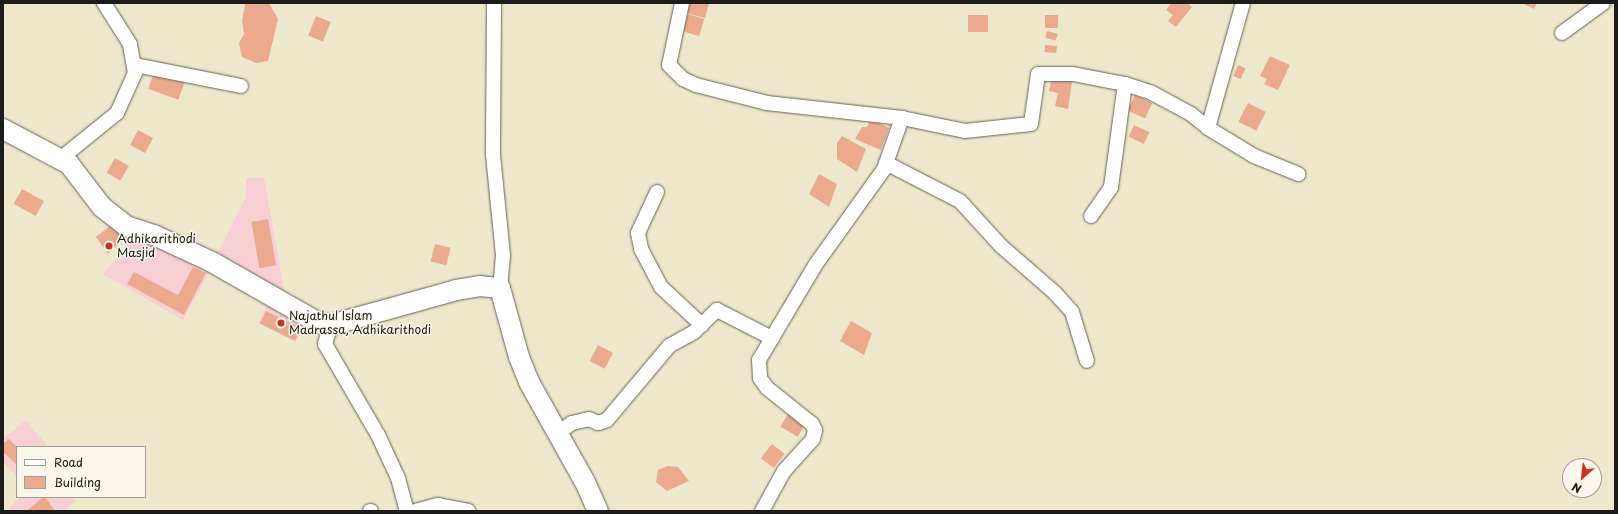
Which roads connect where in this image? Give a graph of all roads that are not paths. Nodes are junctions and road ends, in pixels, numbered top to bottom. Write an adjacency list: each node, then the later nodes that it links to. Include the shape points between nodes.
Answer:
1 (104, 3): 7 (street, via 130,44)
2 (494, 3): 18 (street, via 493,155 503,255)
3 (682, 3): 10 (street, via 669,65 683,79 696,85 766,103)
4 (1243, 3): 11 (street)
5 (1603, 3): 6 (street)
6 (1562, 33)
7 (135, 65): 9 (street); 13 (street, via 132,82 117,113)
8 (1125, 84): 10 (street, via 1073,74 1038,74 1031,124 965,131); 11 (street, via 1152,92 1191,114); 17 (street, via 1111,187)
9 (241, 86)
10 (902, 118): 14 (street)
11 (1208, 128): 15 (street, via 1254,156)
12 (3, 129): 13 (main road)
13 (60, 159): 19 (main road, via 69,164 102,207 126,226 185,249 317,322)
14 (886, 163): 21 (street, via 816,264); 22 (street, via 960,201 1001,246 1055,293 1072,312)
15 (1298, 174)
16 (657, 192): 20 (street, via 638,233 641,249 661,287)
17 (1091, 216)
18 (500, 288): 19 (main road, via 480,286 439,293); 23 (main road, via 521,363)
19 (331, 325): 24 (street, via 325,344 378,435 398,478)
20 (702, 325): 21 (street, via 717,310); 23 (street, via 669,346 607,420 598,423 589,419 572,423)
21 (772, 338): 28 (street, via 759,360 760,378 767,388 816,430 813,439 784,471)
22 (1087, 361)
23 (558, 433): 27 (main road)
24 (407, 511)
25 (415, 511): 26 (street, via 438,505)
26 (468, 511)
27 (598, 511)
28 (762, 511)

